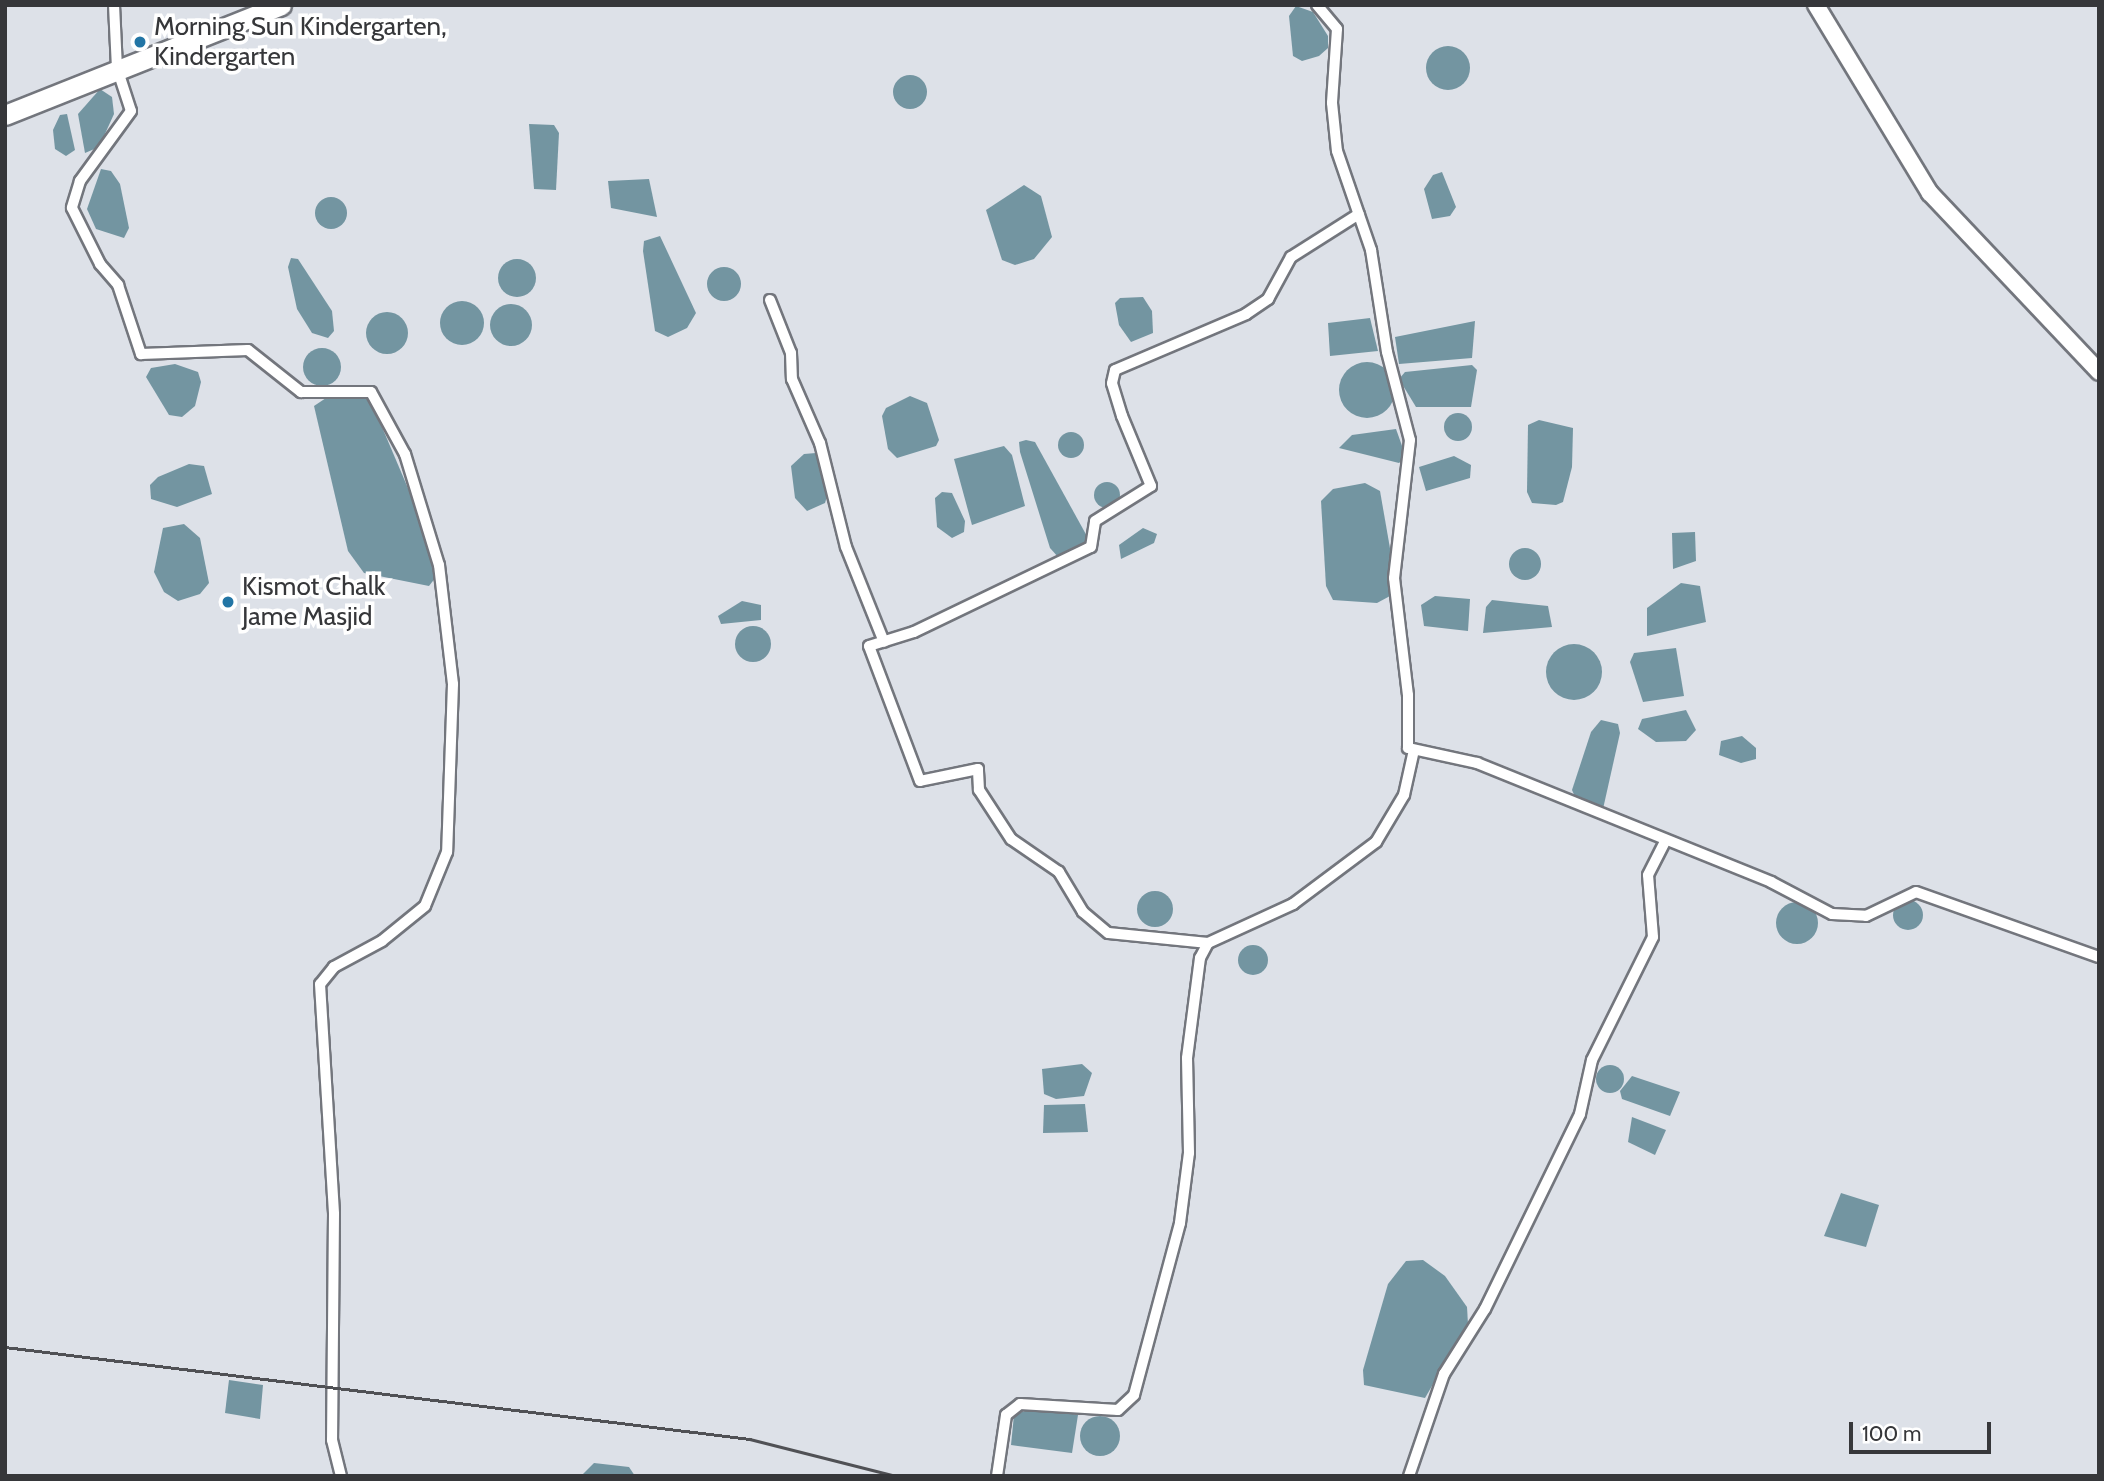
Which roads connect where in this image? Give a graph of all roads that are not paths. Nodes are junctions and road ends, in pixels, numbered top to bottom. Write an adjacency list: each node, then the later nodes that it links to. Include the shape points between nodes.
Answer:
1 (114, 5): 5 (street)
2 (281, 5): 5 (highway)
3 (1317, 5): 7 (street, via 1337,29 1332,103 1337,151)
4 (1816, 5): 9 (main road, via 1930,193)
5 (117, 68): 6 (highway); 15 (street, via 131,111 79,181 72,208 100,264 118,285 141,355 248,350 301,392 371,392 405,454 439,565 453,684 447,852 425,906 382,941 334,967 320,984 334,1214 332,1440)
6 (5, 115)
7 (1359, 214): 10 (street, via 1291,257 1268,299 1246,314 1115,370 1112,383 1122,416 1151,486 1095,521 1091,547); 11 (street, via 1410,440 1394,578 1408,695 1405,733 1408,748)
8 (770, 300): 10 (street, via 791,353 792,379 820,443 846,547)
9 (2099, 372)
10 (884, 642): 13 (street, via 870,646 920,781 978,769 979,790 1011,839 1059,872 1083,912 1108,933)
11 (1414, 750): 12 (street, via 1477,763); 13 (street, via 1404,795 1376,842 1293,904)
12 (1665, 841): 14 (street, via 1771,883 1832,914 1866,916 1916,892 1982,920); 17 (street, via 1648,874 1653,937 1592,1060 1580,1114 1485,1309 1444,1374)
13 (1208, 943): 16 (street, via 1200,958 1187,1058 1189,1153 1180,1223 1133,1395 1118,1410 1020,1404 1006,1415)
14 (2099, 957)
15 (341, 1476)
16 (997, 1476)
17 (1409, 1476)

